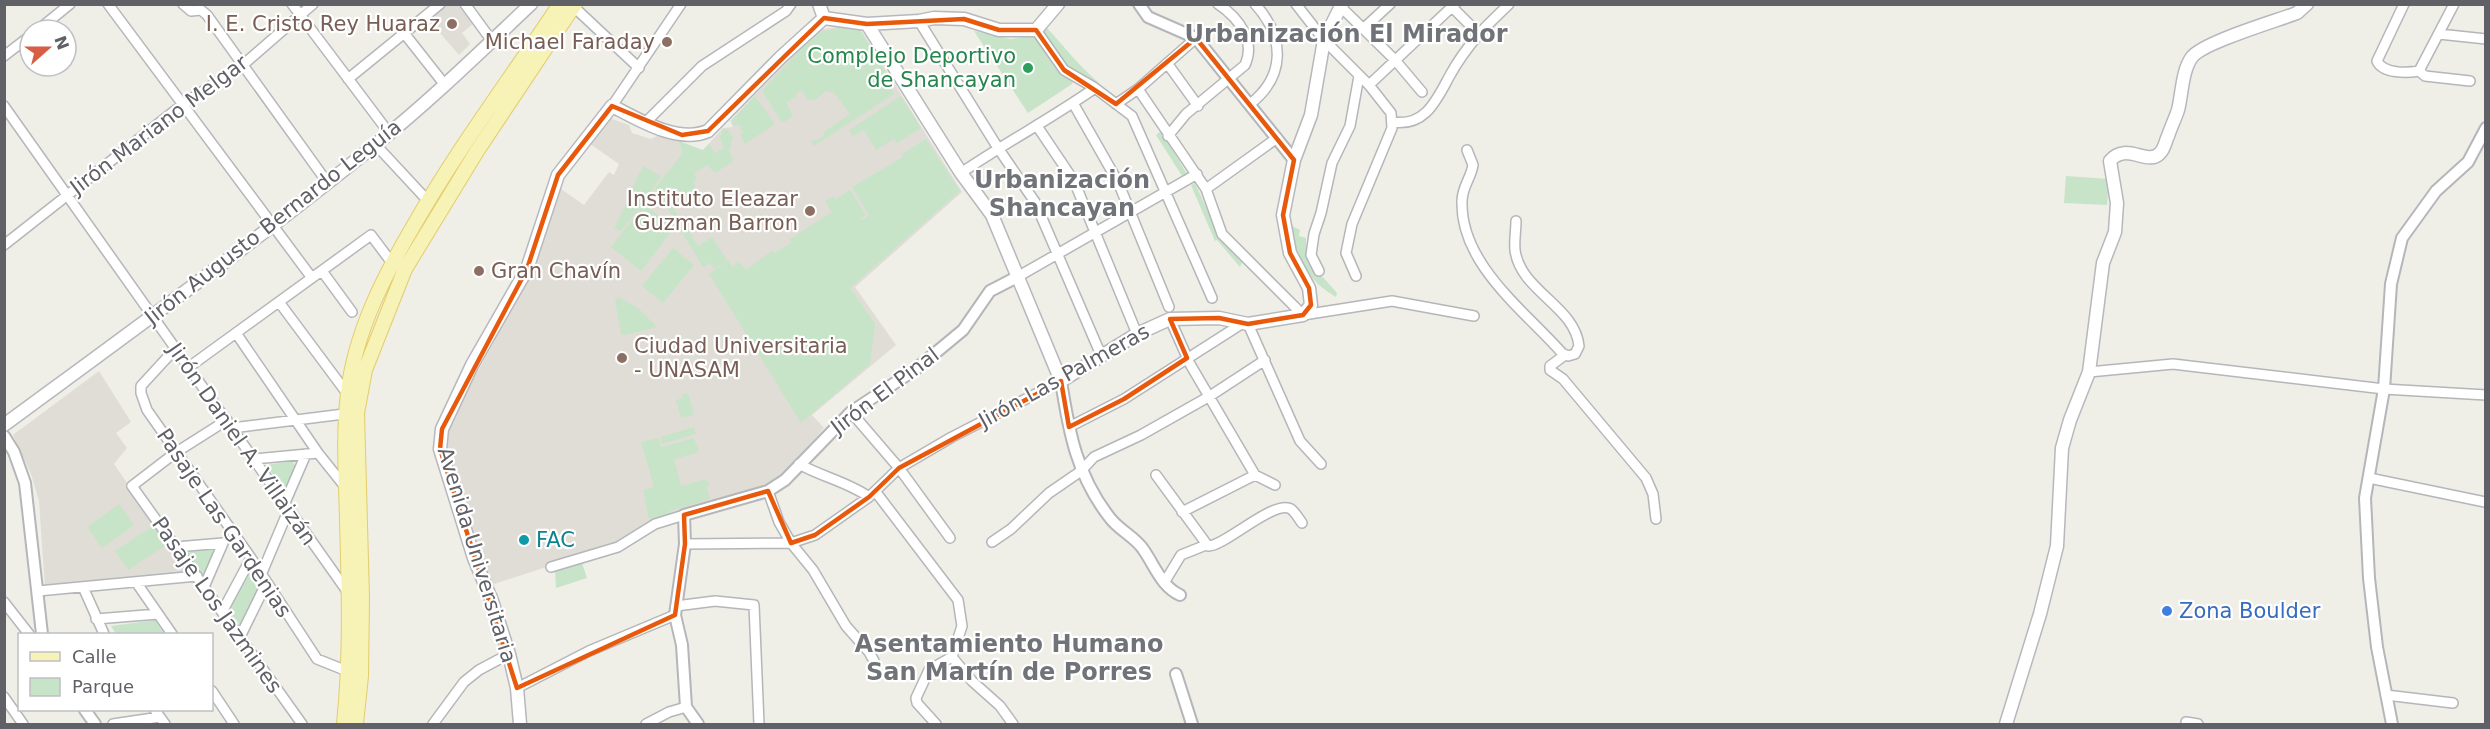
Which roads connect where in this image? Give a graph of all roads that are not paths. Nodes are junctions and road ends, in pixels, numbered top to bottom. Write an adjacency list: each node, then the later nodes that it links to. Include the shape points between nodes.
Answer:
1 (70, 4): 26 (street)
2 (108, 4): 58 (street)
3 (183, 4): 43 (street, via 191,11 201,10 207,15)
4 (291, 4): 25 (street)
5 (313, 4): 25 (street, Jirón Mariano Melgar)
6 (440, 4): 32 (street)
7 (465, 4): 38 (street)
8 (531, 4): 38 (main road, Jirón Augusto Bernardo Leguía)
9 (681, 4): 44 (street)
10 (792, 4): 62 (street, via 702,66)
11 (1058, 4): 31 (main road)
12 (1139, 4): 35 (street, via 1144,14)
13 (1218, 4): 48 (street, via 1239,23 1249,42 1250,54 1245,65)
14 (1255, 4): 57 (street, via 1276,36 1276,54 1275,74 1265,93)
15 (1296, 4): 37 (street)
16 (1390, 4): 30 (street)
17 (1509, 4): 33 (street)
18 (2307, 4): 108 (main road, via 2298,13 2207,47 2193,56 2162,151 2155,157 2122,153 2110,161 2117,203 2115,232 2103,263)
19 (2404, 4): 45 (street, via 2377,61 2384,69)
20 (2454, 4): 34 (street)
21 (570, 5): 44 (street); 79 (main road, via 473,129); 113 (main road, via 403,272)
22 (819, 5): 28 (main road)
23 (1341, 6): 30 (street); 37 (main road)
24 (1453, 6): 33 (street); 41 (street)
25 (300, 16): 43 (street, Jirón Mariano Melgar); 47 (street)
26 (53, 18)
27 (919, 21): 29 (main road); 31 (main road, via 964,19 999,30); 70 (street)
28 (820, 22): 29 (main road); 62 (main road, via 708,131 697,136 682,135)
29 (867, 24): 73 (main road)
30 (1363, 29): 41 (street)
31 (1036, 30): 52 (street, via 1064,70)
32 (404, 33): 47 (street); 50 (street)
33 (1479, 34): 63 (street, via 1435,104 1420,117)
34 (2439, 34): 36 (street); 45 (street)
35 (1196, 38): 42 (street); 48 (street)
36 (2486, 39)
37 (1324, 40): 46 (street); 72 (main road, via 1311,116)
38 (492, 41): 50 (main road, Jirón Augusto Bernardo Leguía)
39 (18, 45): 40 (street)
40 (4, 56)
41 (1395, 60): 51 (street); 54 (street)
42 (1167, 63): 53 (street); 61 (street)
43 (244, 64): 58 (street, Jirón Mariano Melgar); 75 (street)
44 (639, 68): 60 (street)
45 (2419, 71): 49 (street, via 2425,76)
46 (1359, 76): 51 (street); 88 (street, via 1350,126 1332,164 1314,234 1311,255)
47 (348, 79): 66 (street)
48 (1231, 79): 57 (street); 61 (street)
49 (2470, 81)
50 (445, 85): 66 (main road, Jirón Augusto Bernardo Leguía)
51 (1369, 86): 63 (street, via 1391,113)
52 (1095, 88): 55 (street); 56 (street)
53 (1138, 89): 56 (street); 67 (street)
54 (1422, 92)
55 (1073, 103): 64 (street); 80 (street)
56 (1116, 104): 77 (street, via 1132,116)
57 (1250, 104): 68 (street)
58 (182, 105): 78 (street, Jirón Mariano Melgar); 82 (street)
59 (4, 106): 78 (street, Jirón Daniel A. Villaizán)
60 (612, 106): 62 (main road); 170 (main road, Avenida Universitaria, via 558,175 527,269 472,365 442,429 440,449)
61 (1198, 106): 67 (street)
62 (646, 122)
63 (1392, 122): 90 (street, via 1352,224 1346,253)
64 (1037, 126): 70 (street); 83 (street, via 1074,181)
65 (2486, 128): 110 (street, via 2468,162 2436,191 2402,238 2391,284)
66 (389, 134): 69 (main road, Jirón Augusto Bernardo Leguía)
67 (1168, 136): 74 (street)
68 (1277, 138): 72 (street); 76 (street)
69 (375, 145): 75 (main road, Jirón Augusto Bernardo Leguía); 79 (street)
70 (998, 148): 73 (street); 85 (street, via 1035,202)
71 (1467, 150): 104 (street, via 1473,165 1462,202 1472,243 1492,280)
72 (1294, 160): 96 (main road, via 1283,215 1290,254 1309,288 1311,305)
73 (961, 173): 89 (main road, via 992,215)
74 (1197, 174): 76 (street); 77 (street, Jirón El Pinal)
75 (327, 182): 82 (main road, Jirón Augusto Bernardo Leguía)
76 (1206, 189): 96 (street, via 1222,234)
77 (1167, 193): 80 (street, Jirón El Pinal); 92 (street)
78 (66, 194): 84 (street, Jirón Mariano Melgar); 97 (street, Jirón Daniel A. Villaizán)
79 (428, 201): 86 (main road)
80 (1132, 213): 83 (street, Jirón El Pinal); 95 (street)
81 (1516, 221): 104 (street, via 1515,250 1524,270 1574,327 1578,352)
82 (272, 227): 91 (street); 97 (main road, Jirón Augusto Bernardo Leguía)
83 (1096, 234): 85 (street, Jirón El Pinal); 101 (street)
84 (4, 245)
85 (1057, 256): 89 (street, Jirón El Pinal); 103 (street)
86 (392, 263): 87 (street, via 371,235); 113 (main road, via 363,328 351,373)
87 (322, 271): 91 (street); 94 (street)
88 (1319, 271)
89 (1019, 276): 109 (main road); 114 (street, Jirón El Pinal, via 990,291 963,330 916,369)
90 (1356, 276)
91 (312, 278): 93 (street)
92 (1212, 298)
93 (279, 302): 100 (street); 113 (street)
94 (352, 312)
95 (1169, 313): 99 (main road, Jirón Las Palmeras); 101 (main road, Jirón Las Palmeras); 105 (street)
96 (1303, 315): 98 (street, Jirón Las Palmeras, via 1392,302); 99 (main road, Jirón Las Palmeras)
97 (153, 316): 102 (street, Jirón Daniel A. Villaizán); 117 (main road, Jirón Augusto Bernardo Leguía)
98 (1473, 316)
99 (1246, 323): 105 (street); 106 (street)
100 (236, 333): 107 (street); 115 (street)
101 (1137, 334): 103 (main road, Jirón Las Palmeras)
102 (175, 349): 107 (street, Jirón Daniel A. Villaizán); 120 (street, Pasaje Las Gardenias, via 141,386 147,410)
103 (1101, 355): 109 (main road, Jirón Las Palmeras)
104 (1565, 355): 140 (street, via 1550,370 1563,379 1646,478 1653,494)
105 (1187, 358): 112 (street); 118 (street, via 1124,399)
106 (1265, 360): 112 (street); 125 (street, via 1300,441)
107 (189, 367): 116 (street, Jirón Daniel A. Villaizán)
108 (2089, 372): 110 (street, via 2173,364); 199 (main road, via 2062,447 2057,546)
109 (1061, 381): 118 (street); 126 (street, Jirón Las Palmeras)
110 (2384, 389): 111 (street); 130 (street)
111 (2486, 395)
112 (1210, 396): 127 (street, via 1094,457); 129 (street)
113 (352, 405): 115 (street); 132 (main road); 134 (main road)
114 (852, 412): 124 (street, Jirón El Pinal); 126 (street)
115 (294, 419): 116 (street); 121 (street)
116 (230, 424): 120 (street); 123 (street, Jirón Daniel A. Villaizán)
117 (4, 425)
118 (1069, 427): 127 (street)
119 (4, 436): 157 (street, via 25,483)
120 (175, 453): 147 (street, Pasaje Los Jazmines, via 132,486); 148 (street, Pasaje Las Gardenias)
121 (318, 453): 122 (street); 132 (street)
122 (306, 454): 123 (street); 137 (street)
123 (254, 459): 137 (street, Jirón Daniel A. Villaizán)
124 (799, 464): 133 (street, Jirón El Pinal); 135 (street)
125 (1321, 464)
126 (899, 468): 135 (street, Jirón Las Palmeras); 142 (street)
127 (1081, 471): 143 (street); 153 (street, via 1101,506 1117,527 1142,547)
128 (1156, 475): 138 (street)
129 (1255, 475): 131 (street); 138 (street)
130 (2369, 478): 136 (street); 177 (street, via 2365,498 2369,578)
131 (1275, 486)
132 (346, 488): 134 (street); 159 (main road)
133 (768, 491): 139 (street, Jirón El Pinal); 144 (street)
134 (361, 494): 159 (main road)
135 (872, 494): 144 (street, Jirón Las Palmeras, via 815,535); 171 (street, via 958,600 962,626)
136 (2485, 502)
137 (286, 508): 150 (street); 159 (street, Jirón Daniel A. Villaizán)
138 (1182, 512): 146 (street)
139 (684, 514): 145 (street); 149 (street, Jirón El Pinal, via 655,524 618,547)
140 (1656, 519)
141 (1302, 524): 146 (street, via 1292,510 1283,507 1246,524 1219,544)
142 (950, 538)
143 (992, 542)
144 (791, 543): 145 (street, Jirón Las Palmeras); 172 (street)
145 (685, 544): 161 (street)
146 (1206, 545): 153 (street, via 1181,555)
147 (176, 547): 151 (street, Pasaje Los Jazmines); 156 (street, via 223,543)
148 (251, 558): 150 (street, Pasaje Las Gardenias); 162 (street)
149 (551, 567)
150 (261, 575): 154 (street, Pasaje Las Gardenias)
151 (197, 576): 152 (street); 156 (street, Pasaje Los Jazmines)
152 (136, 582): 155 (street); 163 (street)
153 (1164, 583): 158 (street)
154 (266, 584): 169 (street); 173 (street, Pasaje Las Gardenias, via 317,659)
155 (83, 587): 157 (street); 164 (street)
156 (204, 587): 162 (street, Pasaje Los Jazmines)
157 (38, 591): 166 (street)
158 (1180, 595)
159 (356, 596): 173 (main road)
160 (5, 603): 165 (street)
161 (676, 610): 175 (street); 180 (street); 195 (street, via 715,602 753,605)
162 (222, 612): 169 (street, Pasaje Los Jazmines)
163 (158, 614): 164 (street); 168 (street)
164 (96, 619): 167 (street)
165 (28, 633)
166 (42, 633)
167 (103, 633)
168 (171, 633)
169 (240, 637): 188 (street, Pasaje Los Jazmines)
170 (509, 654): 175 (main road, Avenida Universitaria); 191 (street, via 464,682)
171 (952, 657): 196 (street, via 929,670 916,698); 197 (street)
172 (874, 661)
173 (355, 674): 189 (main road); 190 (main road)
174 (1176, 674): 198 (street)
175 (517, 688): 192 (main road, Avenida Universitaria)
176 (213, 692): 187 (street)
177 (2386, 695): 179 (street); 201 (street)
178 (4, 697): 184 (street)
179 (2453, 703)
180 (686, 707): 193 (street); 194 (street)
181 (85, 711): 185 (street)
182 (160, 717): 186 (street)
183 (2186, 722): 200 (street)
184 (23, 724)
185 (95, 724)
186 (113, 724)
187 (234, 724)
188 (302, 724)
189 (344, 724)
190 (356, 724)
191 (433, 724)
192 (520, 724)
193 (646, 724)
194 (698, 724)
195 (759, 724)
196 (936, 724)
197 (1013, 724)
198 (1192, 724)
199 (2006, 724)
200 (2198, 724)
201 (2392, 724)

